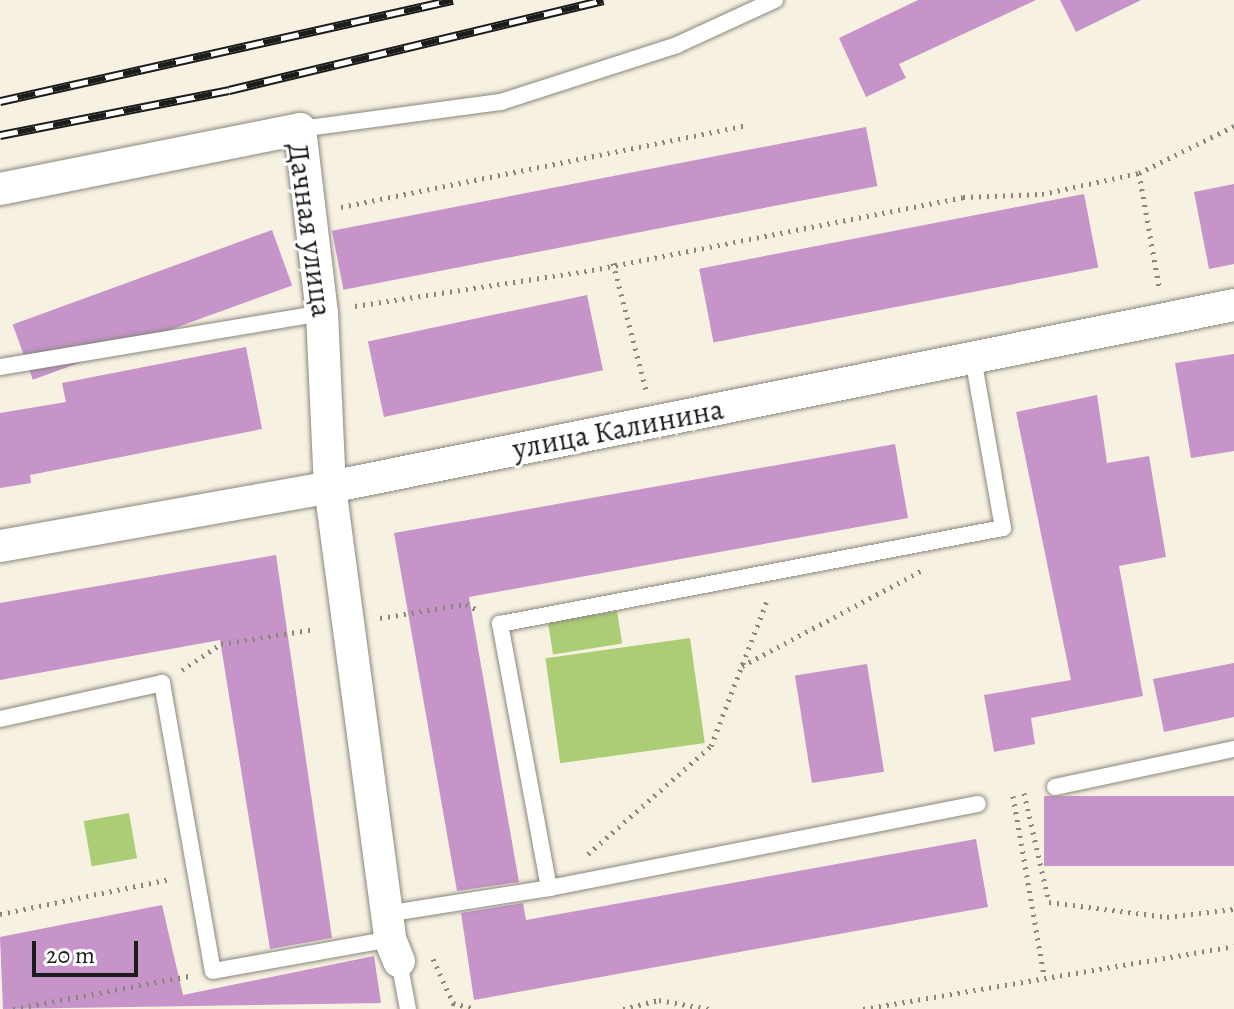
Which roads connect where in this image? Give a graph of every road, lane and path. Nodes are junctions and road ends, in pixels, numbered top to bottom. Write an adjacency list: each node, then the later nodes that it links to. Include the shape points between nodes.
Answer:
1 (775, 0): 4 (lane, via 677,45 501,102)
2 (746, 125): 7 (path)
3 (1234, 126): 5 (path)
4 (300, 129): 6 (street, Дачная улица); 7 (street, Дачная улица)
5 (1139, 173): 8 (path, via 1042,194 857,215); 11 (path)
6 (0, 189)
7 (308, 213): 10 (street, Дачная улица)
8 (613, 263): 10 (path); 14 (path)
9 (1234, 305): 11 (street, улица Калинина)
10 (322, 313): 13 (lane); 15 (street, Дачная улица)
11 (1164, 319): 12 (street, улица Калинина)
12 (973, 357): 14 (street, улица Калинина); 18 (lane, via 1003,528)
13 (0, 367)
14 (655, 422): 15 (street, улица Калинина)
15 (330, 487): 16 (street, улица Калинина); 34 (street, Дачная улица)
16 (0, 546)
17 (934, 564): 22 (path)
18 (779, 571): 20 (lane); 22 (path)
19 (404, 614): 20 (path, via 466,604)
20 (500, 624): 31 (lane)
21 (291, 633): 23 (path, via 221,644)
22 (742, 667): 31 (path, via 711,746)
23 (162, 683): 24 (lane); 30 (lane)
24 (0, 719)
25 (1234, 749): 26 (lane)
26 (1055, 787): 27 (path)
27 (1024, 793): 28 (path); 32 (path, via 1049,902 1167,917)
28 (1013, 796): 29 (path); 37 (path)
29 (978, 804): 31 (lane)
30 (196, 874): 33 (path); 36 (lane)
31 (549, 888): 34 (lane)
32 (1234, 909)
33 (0, 914)
34 (394, 938): 36 (lane); 40 (lane)
35 (1234, 946): 37 (path)
36 (213, 971): 39 (path)
37 (1044, 977): 44 (path)
38 (452, 1003): 41 (path)
39 (13, 1009)
40 (408, 1009)
41 (475, 1009)
42 (623, 1009): 43 (path, via 659,1000)
43 (709, 1009)
44 (863, 1009)

